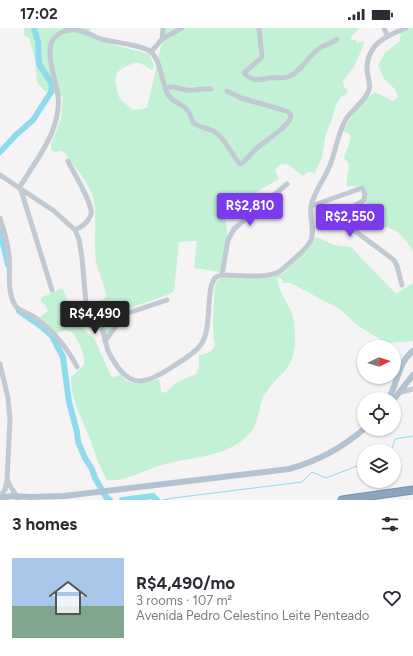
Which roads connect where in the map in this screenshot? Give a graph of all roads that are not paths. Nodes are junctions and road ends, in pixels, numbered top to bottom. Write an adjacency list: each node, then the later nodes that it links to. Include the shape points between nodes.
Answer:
1 (163, 28): 7 (street)
2 (182, 28): 7 (street)
3 (259, 28): 8 (street, via 262,57 244,73 256,80 287,77 307,62 316,50)
4 (384, 28): 6 (street)
5 (406, 28): 6 (street)
6 (387, 35): 17 (street, via 378,41 371,53 368,64 369,90 343,126 330,166)
7 (162, 39): 9 (street)
8 (337, 39)
9 (151, 52): 10 (street); 16 (street, via 144,48 99,38 81,30 58,34 50,50 58,96 55,125)
10 (165, 88): 11 (street); 12 (street, via 172,100 189,111 192,122 215,132 241,164 280,130 291,116 289,112 241,98)
11 (211, 89)
12 (227, 91)
13 (68, 161): 19 (street, via 84,190 91,211 87,221)
14 (0, 175): 16 (street)
15 (287, 184): 20 (street, via 231,233)
16 (20, 189): 19 (street, via 54,211); 22 (street)
17 (311, 206): 20 (street, via 310,243 279,272 266,276); 21 (street, via 362,188 364,200 348,210 345,220 351,228 394,260)
18 (0, 218): 27 (street, via 9,254 10,290 16,306 48,327 73,358)
19 (75, 230): 24 (street, via 83,265 86,303 101,326)
20 (222, 275): 24 (street, via 213,282 207,331 201,346 160,376 139,382 131,379 120,369)
21 (402, 285)
22 (52, 290)
23 (167, 300): 24 (street, via 125,314)
24 (105, 341)
25 (413, 351): 28 (main road)
26 (0, 364): 35 (street, via 10,413)
27 (77, 367)
28 (401, 368)
29 (401, 372): 30 (main road)
30 (411, 377): 31 (street, via 409,384); 32 (main road)
31 (413, 388): 33 (street)
32 (399, 392)
33 (401, 394)
34 (357, 435): 37 (main road, via 326,456 304,465)
35 (7, 480): 38 (street); 39 (street)
36 (413, 490): 41 (highway)
37 (64, 496): 39 (main road); 40 (main road)
38 (0, 497): 39 (main road)
39 (18, 498)
40 (48, 500)
41 (342, 500)

